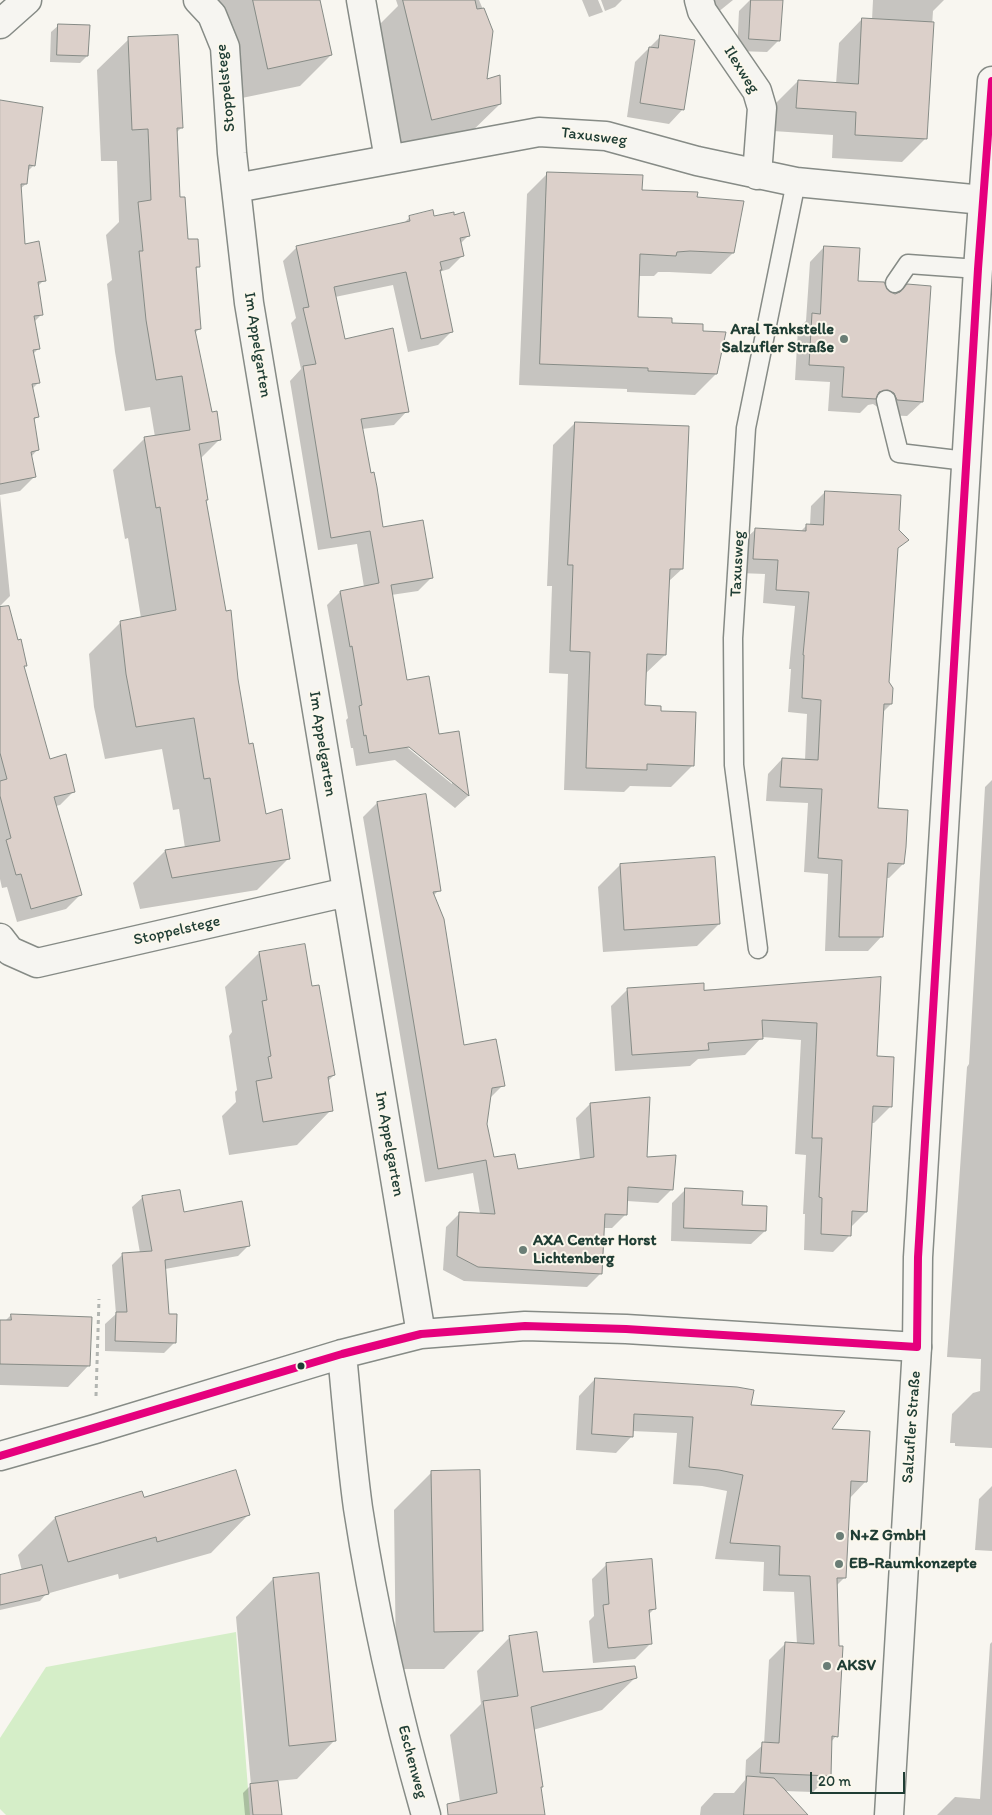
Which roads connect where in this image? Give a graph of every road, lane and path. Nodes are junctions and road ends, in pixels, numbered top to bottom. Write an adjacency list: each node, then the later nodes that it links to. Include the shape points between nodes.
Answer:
1 (27, 0): 5 (street)
2 (198, 0): 7 (street, Stoppelstege, via 212,15 225,47)
3 (361, 0): 8 (street)
4 (699, 0): 9 (street, Ilexweg, via 702,11 760,100)
5 (0, 24)
6 (992, 81): 12 (street, Salzufler Straße)
7 (232, 153): 11 (street, Im Appelgarten)
8 (389, 159): 9 (street, Taxusweg, via 540,132 577,133 632,142); 11 (street, Taxusweg)
9 (757, 175): 10 (street, Taxusweg)
10 (796, 182): 12 (street, Taxusweg); 19 (lane, Taxusweg, via 746,428 733,638 734,765)
11 (236, 188): 17 (street, Im Appelgarten, via 249,303)
12 (983, 200): 13 (street, Salzufler Straße)
13 (978, 269): 14 (lane, via 908,264); 16 (street, Salzufler Straße)
14 (895, 283)
15 (886, 400): 16 (lane, via 899,452)
16 (966, 461): 22 (street, Salzufler Straße, via 919,1248)
17 (347, 892): 18 (street, Stoppelstege, via 37,963); 21 (street, Im Appelgarten)
18 (3, 949)
19 (758, 949)
20 (99, 1299): 24 (path)
21 (421, 1334): 22 (street, via 525,1326); 23 (street)
22 (917, 1347): 27 (street, Salzufler Straße)
23 (342, 1354): 24 (street); 26 (street, Eschenweg, via 358,1507 381,1637)
24 (95, 1429): 25 (street)
25 (0, 1456)
26 (426, 1815)
27 (890, 1815)

